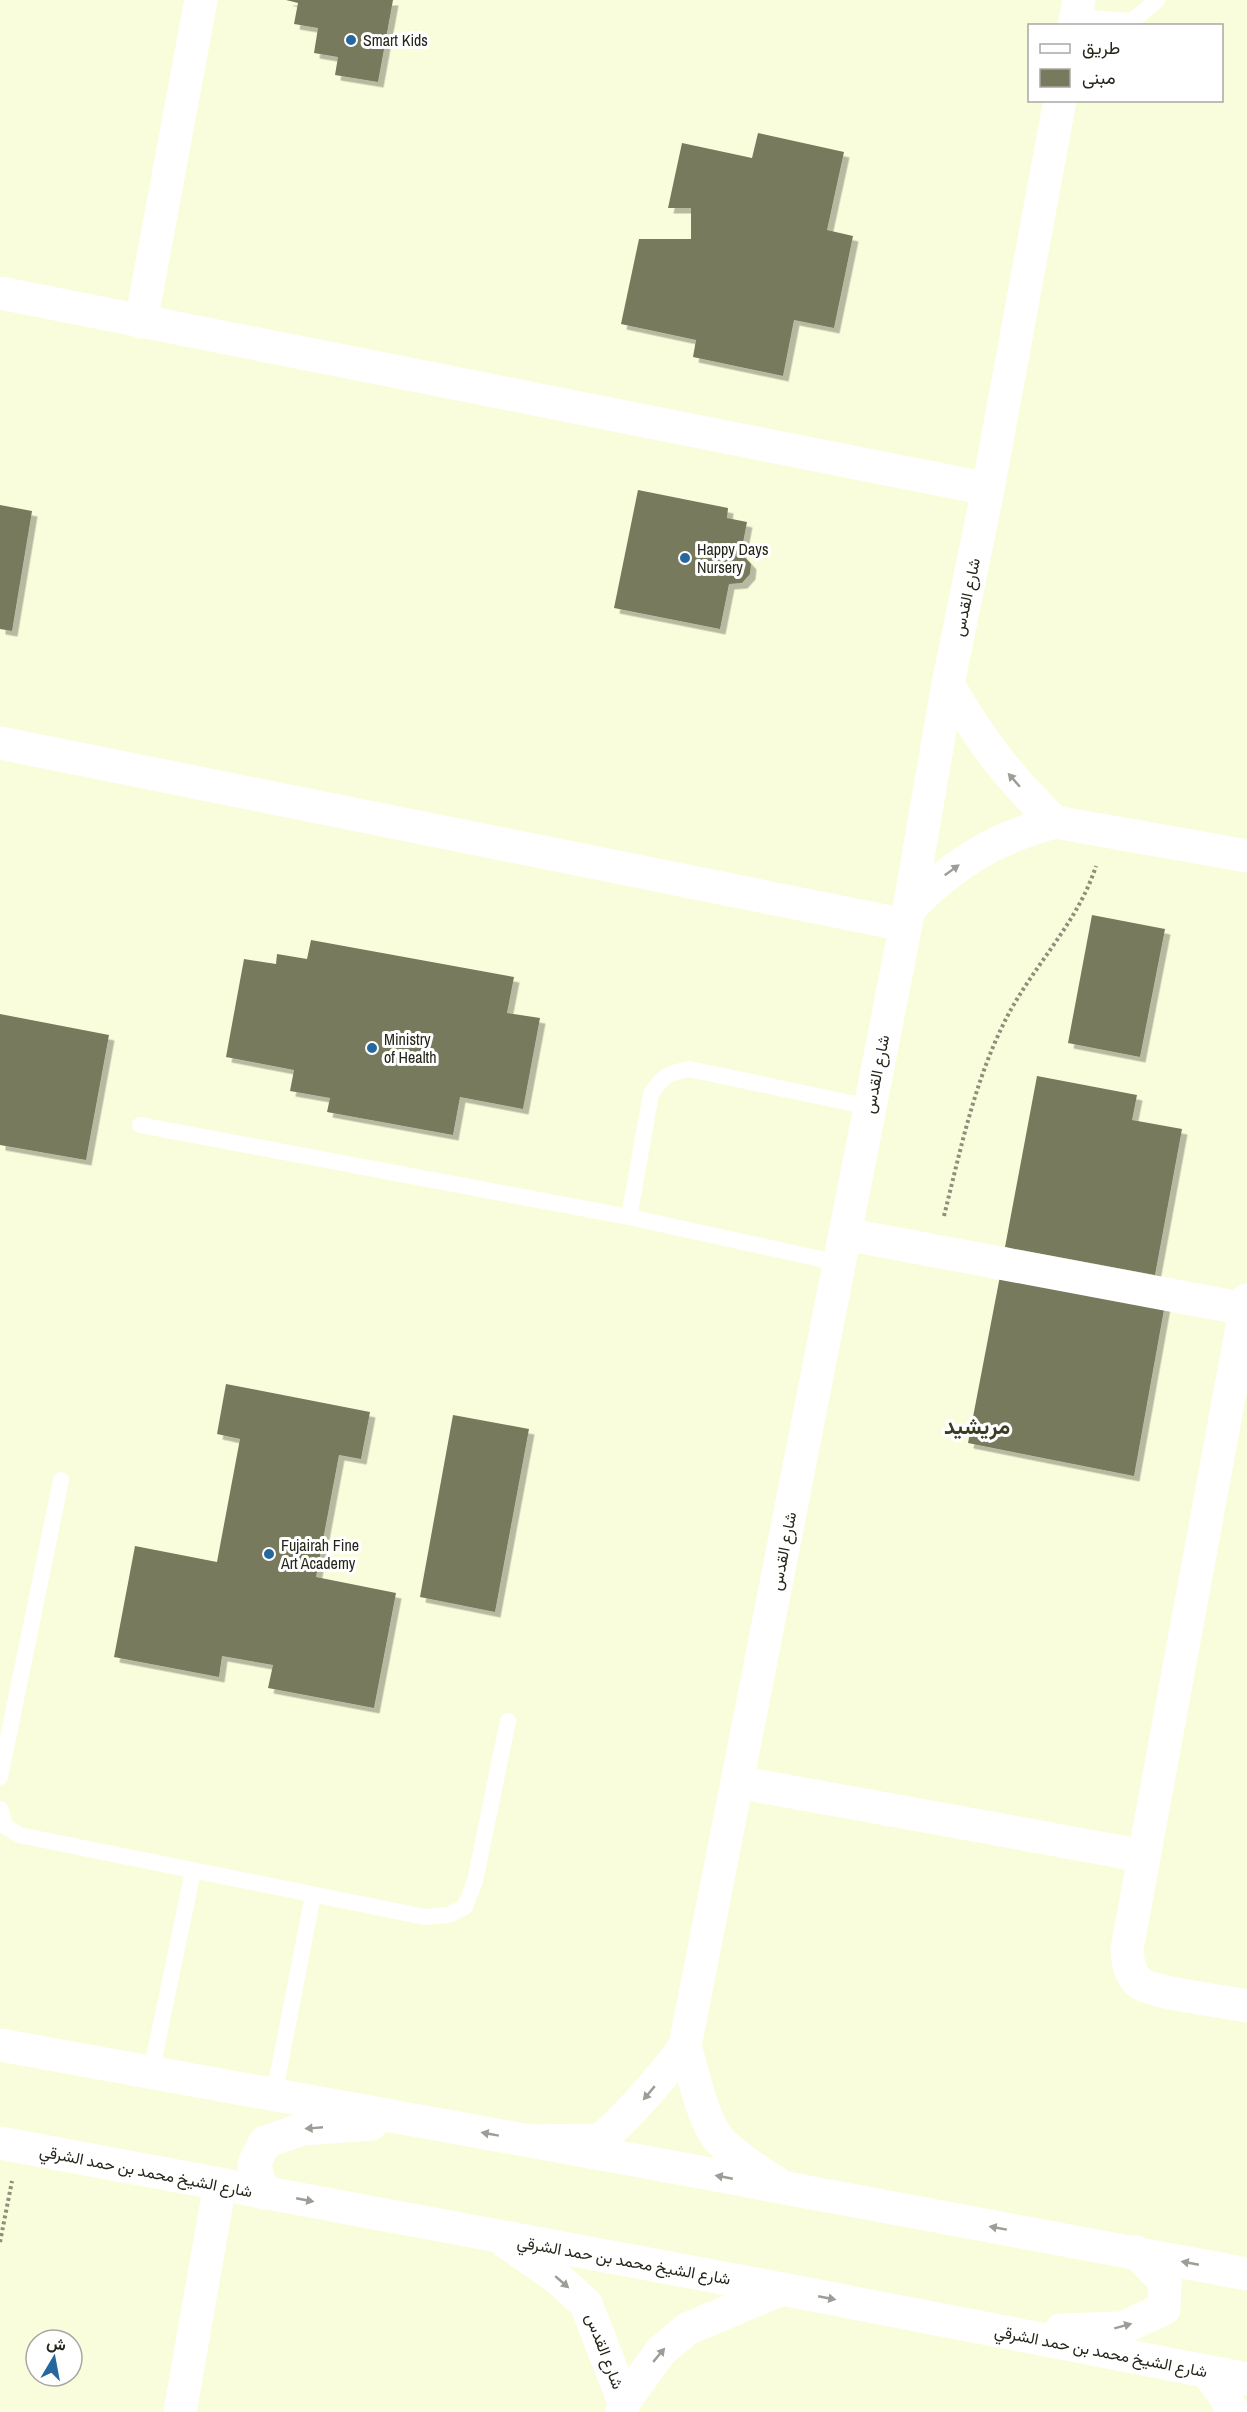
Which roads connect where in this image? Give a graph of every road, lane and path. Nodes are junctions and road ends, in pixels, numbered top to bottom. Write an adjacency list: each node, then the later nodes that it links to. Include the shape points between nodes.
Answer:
1 (201, 0): 6 (street)
2 (1156, 0): 3 (lane, via 1132,21)
3 (1076, 14)
4 (1060, 102): 7 (street, شارع القدس)
5 (0, 293): 6 (street)
6 (141, 322): 7 (street)
7 (988, 489): 8 (street, شارع القدس)
8 (948, 684): 10 (street, one-way to 8, via 994,758); 13 (street, شارع القدس)
9 (0, 744): 13 (street)
10 (1055, 822): 11 (street); 13 (street, one-way to 10, via 951,870 975,854 1028,829)
11 (1105, 830): 12 (street); 18 (path, via 1098,863 1082,902 1030,977 990,1050)
12 (1247, 856)
13 (907, 917): 14 (street, شارع القدس)
14 (870, 1107): 16 (lane, via 689,1069 675,1072 660,1079 651,1094); 17 (street, شارع القدس)
15 (140, 1125): 16 (lane)
16 (629, 1217): 17 (lane)
17 (842, 1249): 18 (street); 23 (street, شارع القدس)
18 (935, 1252): 19 (street)
19 (1246, 1305): 25 (street)
20 (61, 1480): 22 (lane)
21 (508, 1721): 27 (lane, via 475,1881 465,1907 448,1915 425,1917)
22 (0, 1777)
23 (737, 1782): 25 (street); 30 (street, شارع القدس)
24 (0, 1809): 26 (lane, via 6,1827 19,1835)
25 (1144, 1856): 28 (street, via 1127,1949 1129,1967 1140,1984)
26 (193, 1870): 27 (lane); 31 (lane)
27 (313, 1895): 32 (lane)
28 (1247, 2006)
29 (0, 2045): 31 (street)
30 (685, 2046): 34 (street, شارع القدس, one-way to 34, via 644,2099 600,2140); 37 (street, شارع القدس, via 703,2108 718,2138 758,2172)
31 (151, 2072): 32 (street)
32 (274, 2094): 33 (street)
33 (414, 2120): 34 (street, one-way to 33); 38 (street, one-way to 38, via 303,2129 265,2142 254,2164)
34 (529, 2141): 37 (street, one-way to 34)
35 (9, 2145): 36 (street, شارع الشيخ محمد بن حمد الشرقي); 40 (path)
36 (220, 2184): 38 (street, شارع الشيخ محمد بن حمد الشرقي); 48 (street)
37 (787, 2189): 41 (street, one-way to 37)
38 (263, 2193): 39 (street, شارع الشيخ محمد بن حمد الشرقي, one-way to 39)
39 (497, 2236): 43 (street, شارع الشيخ محمد بن حمد الشرقي); 47 (street, شارع القدس, one-way to 47, via 555,2276 586,2304)
40 (0, 2242)
41 (1136, 2252): 42 (street, one-way to 41); 44 (street, one-way to 41, via 1122,2328 1164,2308 1165,2282)
42 (1247, 2274)
43 (782, 2289): 44 (street, شارع الشيخ محمد بن حمد الشرقي, one-way to 44); 47 (street, شارع القدس, one-way to 43, via 661,2350 687,2329)
44 (1002, 2332): 45 (street, شارع الشيخ محمد بن حمد الشرقي)
45 (1206, 2371): 46 (street, شارع الشيخ محمد بن حمد الشرقي); 49 (street)
46 (1247, 2379)
47 (623, 2407)
48 (180, 2412)
49 (1233, 2412)

